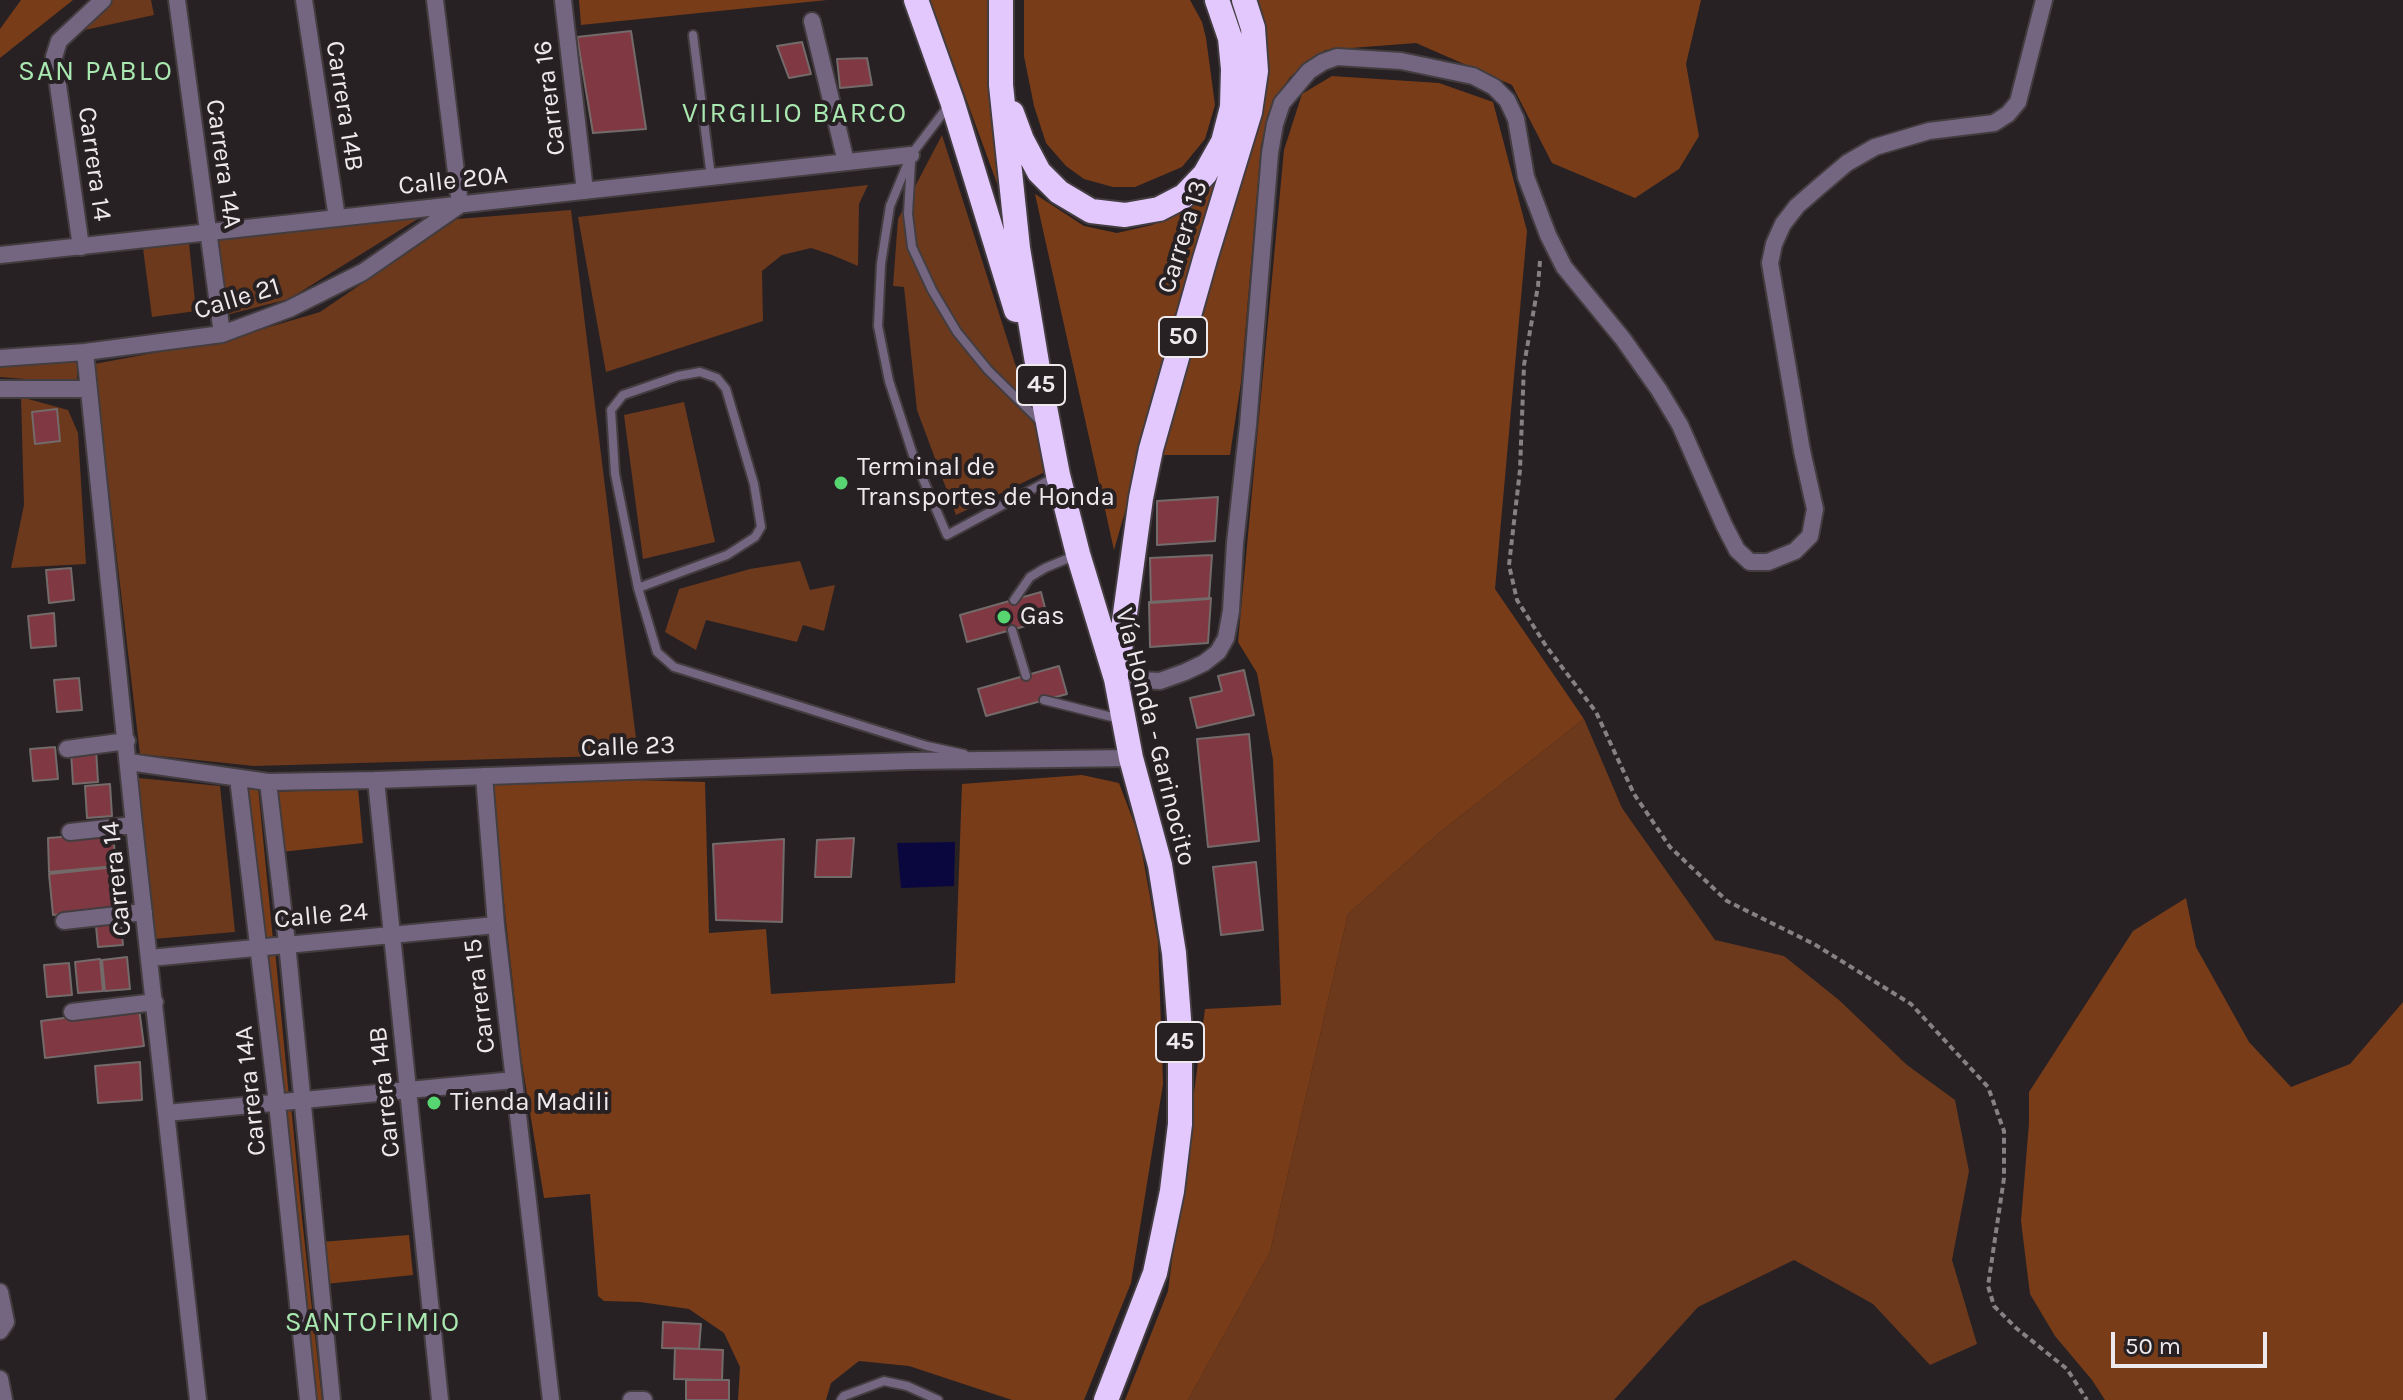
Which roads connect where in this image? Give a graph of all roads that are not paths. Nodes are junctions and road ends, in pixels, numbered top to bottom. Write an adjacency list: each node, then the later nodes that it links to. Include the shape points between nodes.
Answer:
1 (103, 0): 22 (street, Carrera 14, via 59,41 54,57)
2 (177, 0): 21 (street, Carrera 14A)
3 (304, 0): 20 (street, Carrera 14B)
4 (435, 0): 19 (street)
5 (563, 0): 18 (street, Carrera 16)
6 (916, 0): 14 (highway)
7 (1001, 0): 13 (highway)
8 (1217, 0): 13 (highway, Carrera 13, via 1230,38 1233,69 1232,107 1223,142 1205,174 1184,196 1159,209 1125,215 1091,211 1059,192 1039,172)
9 (1244, 0): 37 (highway, Carrera 13 / 50, via 1253,28 1256,71 1250,112 1151,449)
10 (2044, 0): 37 (street, via 2018,102 2008,114 1994,123 1929,131 1875,147 1847,163 1783,224 1770,263 1815,509 1810,536 1795,551 1768,562 1750,562 1737,550 1659,390 1564,267 1526,177 1516,119 1507,100 1473,76 1401,61 1337,57 1309,71 1282,103 1270,153 1226,638 1218,652 1185,672 1160,681)
11 (812, 21): 16 (street)
12 (693, 35): 17 (lane)
13 (1001, 85): 27 (highway, Vía Honda - Garinocito / 45, via 1018,248)
14 (952, 101): 15 (lane); 27 (highway)
15 (911, 155): 16 (street, Calle 20A); 30 (lane, via 912,247 932,290 988,370); 31 (lane, via 890,206 878,326 914,458 947,535)
16 (846, 162): 17 (street, Calle 20A)
17 (711, 177): 18 (street, Calle 20A)
18 (585, 191): 19 (street, Calle 20A)
19 (460, 205): 20 (street, Calle 20A); 24 (street, Calle 21, via 363,272 289,309)
20 (337, 218): 21 (street, Calle 20A)
21 (208, 232): 22 (street, Calle 20A); 24 (street, Carrera 14A)
22 (81, 247): 23 (street, Calle 20A)
23 (0, 255)
24 (222, 334): 25 (street, Calle 21)
25 (85, 352): 26 (street, Calle 21); 29 (street, Carrera 14)
26 (0, 358)
27 (1040, 381): 30 (highway, Vía Honda - Garinocito / 45)
28 (0, 389): 29 (street)
29 (88, 389): 40 (street, Carrera 14)
30 (1050, 431): 31 (highway, Vía Honda - Garinocito / 45)
31 (1058, 475): 32 (highway, Vía Honda - Garinocito / 45)
32 (1078, 554): 34 (lane, via 1030,577); 37 (highway, Vía Honda - Garinocito / 45)
33 (638, 588): 33 (lane, via 727,555 761,527 726,389 717,378 700,372 623,395 611,410 615,474); 43 (lane, via 657,652 674,667 927,746)
34 (1014, 600)
35 (1012, 630): 36 (lane)
36 (1026, 676)
37 (1116, 679): 39 (highway, Vía Honda - Garinocito / 45)
38 (1044, 700): 39 (lane)
39 (1123, 720): 42 (highway, Vía Honda - Garinocito / 45)
40 (127, 741): 41 (street); 44 (street, Carrera 14)
41 (67, 749)
42 (1131, 758): 43 (street, Calle 23); 78 (highway, Vía Honda - Garinocito / 45, via 1160,865 1174,953 1180,1124 1155,1273)
43 (989, 760): 45 (street, Calle 23)
44 (129, 762): 46 (street, Calle 23); 49 (street, Carrera 14)
45 (484, 776): 47 (street, Calle 23); 53 (street, Carrera 15)
46 (238, 778): 48 (street, Calle 23); 56 (street, Carrera 14A)
47 (376, 780): 48 (street, Calle 23); 54 (street, Carrera 14B)
48 (268, 782): 55 (street, Carrera 14A)
49 (134, 825): 50 (street); 51 (street, Carrera 14)
50 (70, 832)
51 (144, 912): 52 (street); 57 (street, Carrera 14)
52 (64, 921)
53 (496, 925): 54 (street, Calle 24); 60 (street, Carrera 15)
54 (392, 934): 55 (street, Calle 24); 61 (street, Carrera 14B)
55 (287, 943): 56 (street, Calle 24); 62 (street, Carrera 14A)
56 (259, 946): 57 (street, Calle 24); 63 (street, Carrera 14A)
57 (150, 958): 58 (street, Carrera 14)
58 (155, 1002): 59 (street); 64 (street, Carrera 14)
59 (72, 1012)
60 (514, 1080): 61 (street); 73 (street, Carrera 15)
61 (409, 1089): 62 (street); 72 (street, Carrera 14B)
62 (301, 1099): 63 (street); 71 (street, Carrera 14A)
63 (277, 1103): 64 (street); 70 (street, Carrera 14A)
64 (167, 1113): 69 (street, Carrera 14)
65 (0, 1292): 66 (street, via 6,1322)
66 (0, 1331)
67 (0, 1379): 68 (street)
68 (4, 1400)
69 (198, 1400)
70 (308, 1400)
71 (332, 1400)
72 (440, 1400)
73 (551, 1400)
74 (631, 1400): 75 (street)
75 (644, 1400)
76 (841, 1400): 77 (lane, via 884,1381)
77 (938, 1400)
78 (1106, 1400)

